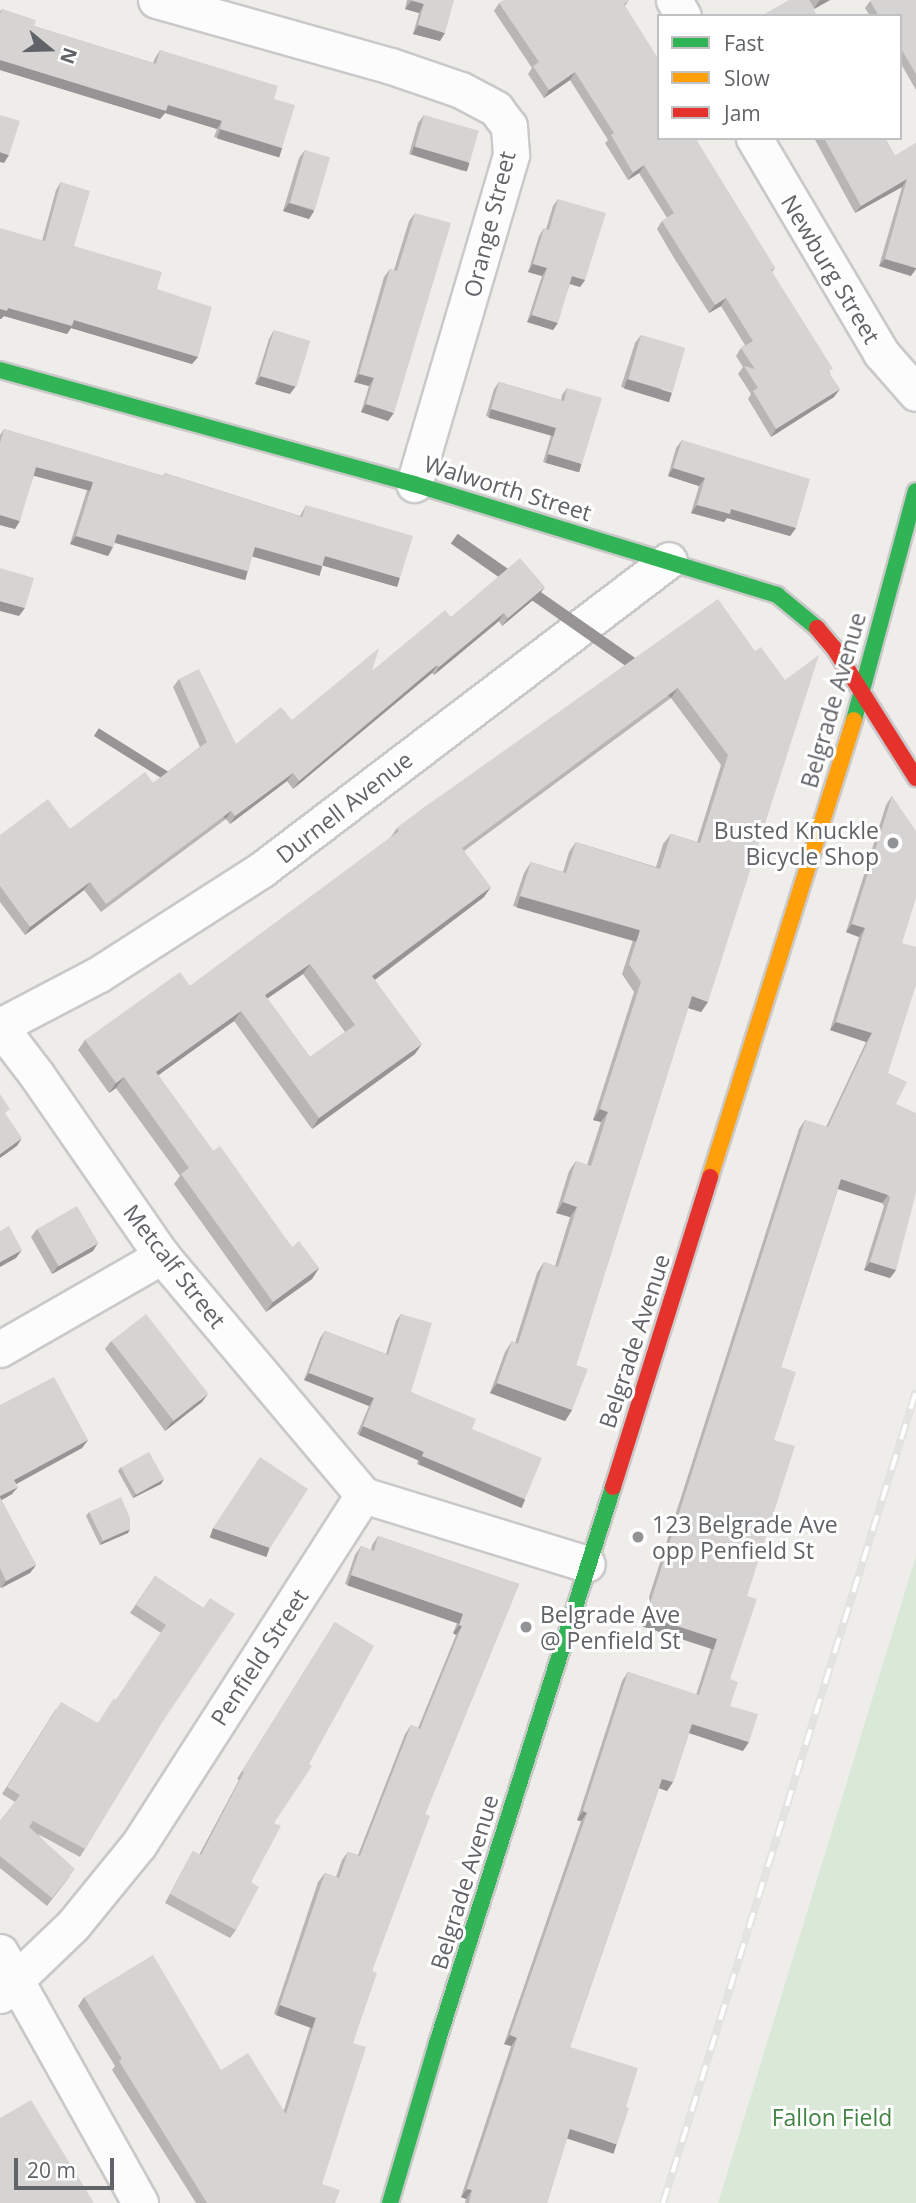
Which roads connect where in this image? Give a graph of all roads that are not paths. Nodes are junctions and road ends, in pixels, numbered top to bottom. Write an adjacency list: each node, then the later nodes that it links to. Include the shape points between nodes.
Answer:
1 (156, 0): 5 (street, Orange Street, via 450,86 496,109 509,126 511,155)
2 (755, 140): 4 (street, Newburg Street, via 881,353)
3 (0, 370): 5 (main road, Walworth Street)
4 (916, 393)
5 (414, 484): 7 (main road, Walworth Street)
6 (916, 491): 8 (main road, Belgrade Avenue)
7 (669, 560): 8 (main road, Walworth Street, via 777,595 817,628); 10 (street, Durnell Avenue, via 261,870 100,974)
8 (861, 688): 9 (main road, Walworth Street); 14 (main road, Belgrade Avenue)
9 (916, 778)
10 (0, 1027): 11 (street, Metcalf Street)
11 (162, 1256): 12 (street); 13 (street, Metcalf Street)
12 (0, 1349)
13 (363, 1495): 14 (street); 15 (street, Penfield Street, via 139,1844 73,1925)
14 (587, 1564): 17 (main road, Belgrade Avenue)
15 (5, 1976): 16 (street)
16 (140, 2203)
17 (390, 2203)

